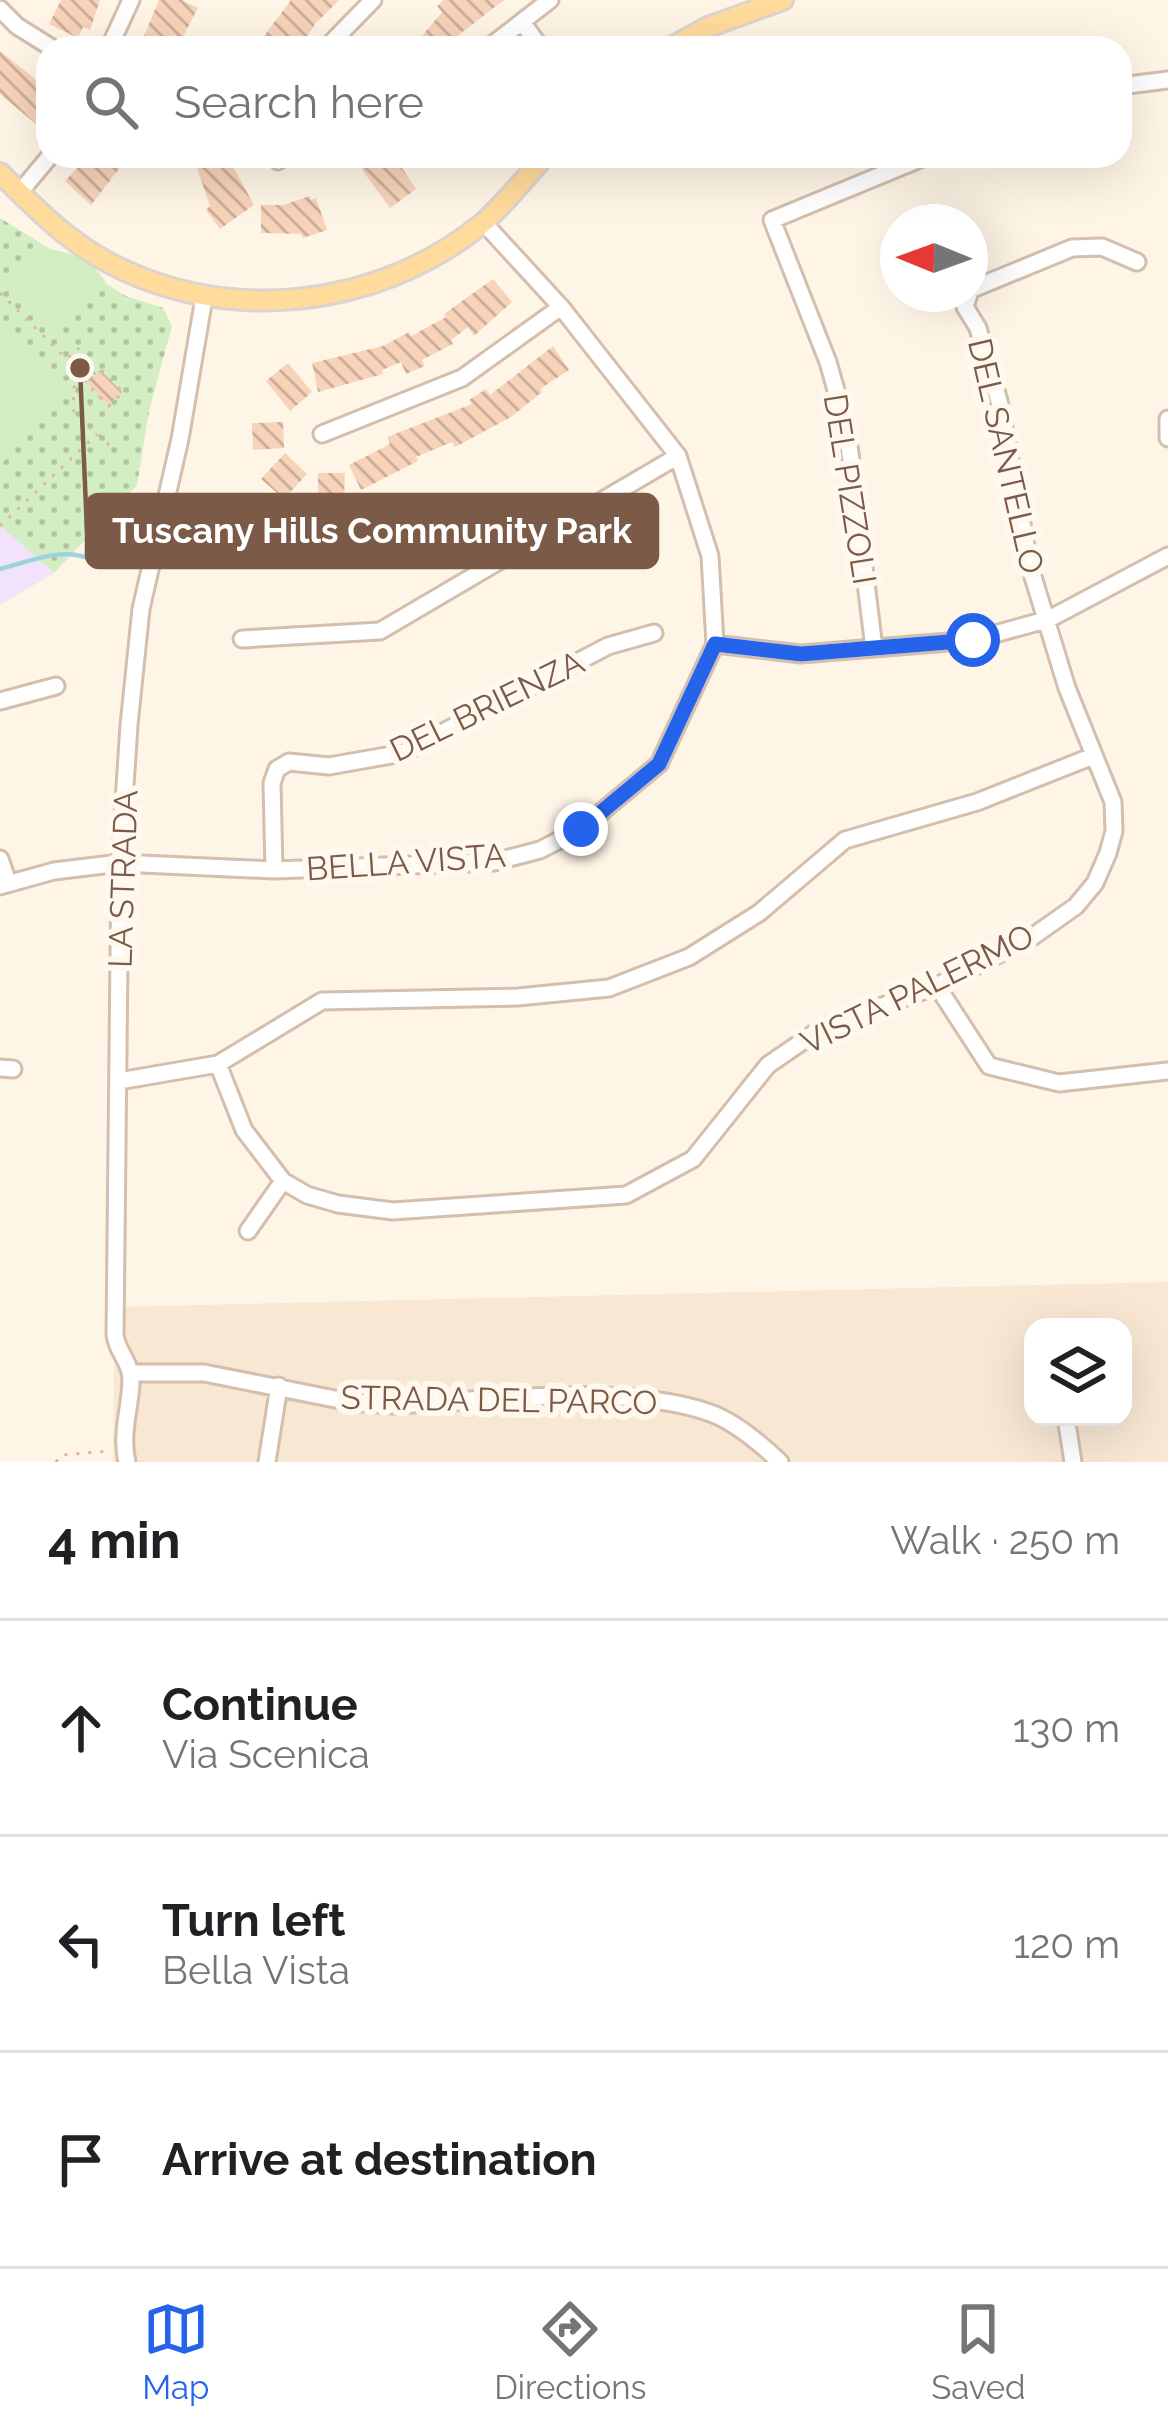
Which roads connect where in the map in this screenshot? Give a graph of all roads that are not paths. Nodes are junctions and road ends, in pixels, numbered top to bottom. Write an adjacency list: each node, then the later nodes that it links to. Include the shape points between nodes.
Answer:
1 (131, 0): 7 (street)
2 (373, 0): 8 (street)
3 (550, 0): 6 (street)
4 (783, 0): 11 (main road)
5 (0, 9): 12 (street)
6 (522, 22): 9 (street); 10 (street)
7 (114, 36)
8 (338, 36)
9 (504, 36)
10 (532, 36)
11 (693, 36)
12 (36, 38)
13 (1168, 80): 14 (street)
14 (1132, 84)
15 (40, 168): 19 (street)
16 (534, 168): 20 (main road)
17 (898, 168): 35 (street, DEL PIZZOLI, via 772,220 847,429)
18 (0, 172): 19 (main road)
19 (20, 192): 23 (main road, via 95,255)
20 (483, 222): 23 (main road, via 404,271 360,287 286,300); 24 (street, BELLA VISTA)
21 (1137, 262): 22 (street, DEL SANTELLO, via 1102,247 1072,248)
22 (988, 284)
23 (204, 298): 40 (street, LA STRADA, via 141,609)
24 (561, 307): 27 (street, via 448,385); 29 (street, BELLA VISTA)
25 (968, 312): 31 (street, DEL SANTELLO, via 999,401 1025,547)
26 (1168, 418): 28 (street)
27 (322, 434)
28 (1168, 438)
29 (678, 456): 33 (street, via 380,631); 34 (street, BELLA VISTA, via 710,556)
30 (1168, 556): 31 (street)
31 (1049, 619): 35 (street, via 973,640); 38 (street, VISTA PALERMO)
32 (654, 633): 41 (street, DEL BRIENZA, via 608,646 404,753 277,769)
33 (242, 639)
34 (715, 644): 35 (street, via 801,654); 41 (street, BELLA VISTA, via 659,764 581,829 494,862)
35 (874, 648)
36 (56, 686): 37 (street)
37 (0, 701)
38 (1093, 756): 43 (street, VISTA PALERMO, via 1113,802 1114,831 1094,883 1031,937); 44 (street, via 977,802 845,840 759,914 689,957 609,988 322,1001)
39 (0, 859): 42 (street)
40 (120, 863): 41 (street, BELLA VISTA); 42 (street, BELLA VISTA); 46 (street, LA STRADA)
41 (274, 870)
42 (4, 884)
43 (937, 986): 45 (street, via 989,1066 1059,1083); 47 (street, VISTA PALERMO, via 822,1028 768,1065 693,1159 626,1195 393,1211 338,1204)
44 (218, 1064): 46 (street); 47 (street, VISTA PALERMO, via 244,1130)
45 (1168, 1071)
46 (118, 1081): 49 (street, LA STRADA, via 115,1335)
47 (283, 1180): 48 (street)
48 (248, 1232)
49 (130, 1373): 50 (street, STRADA DEL PARCO, via 204,1373); 52 (street, LA STRADA)
50 (279, 1386): 53 (street); 54 (street, STRADA DEL PARCO, via 392,1405 642,1399 717,1416)
51 (1067, 1426): 55 (street)
52 (125, 1456)
53 (268, 1462)
54 (780, 1462)
55 (1073, 1462)

